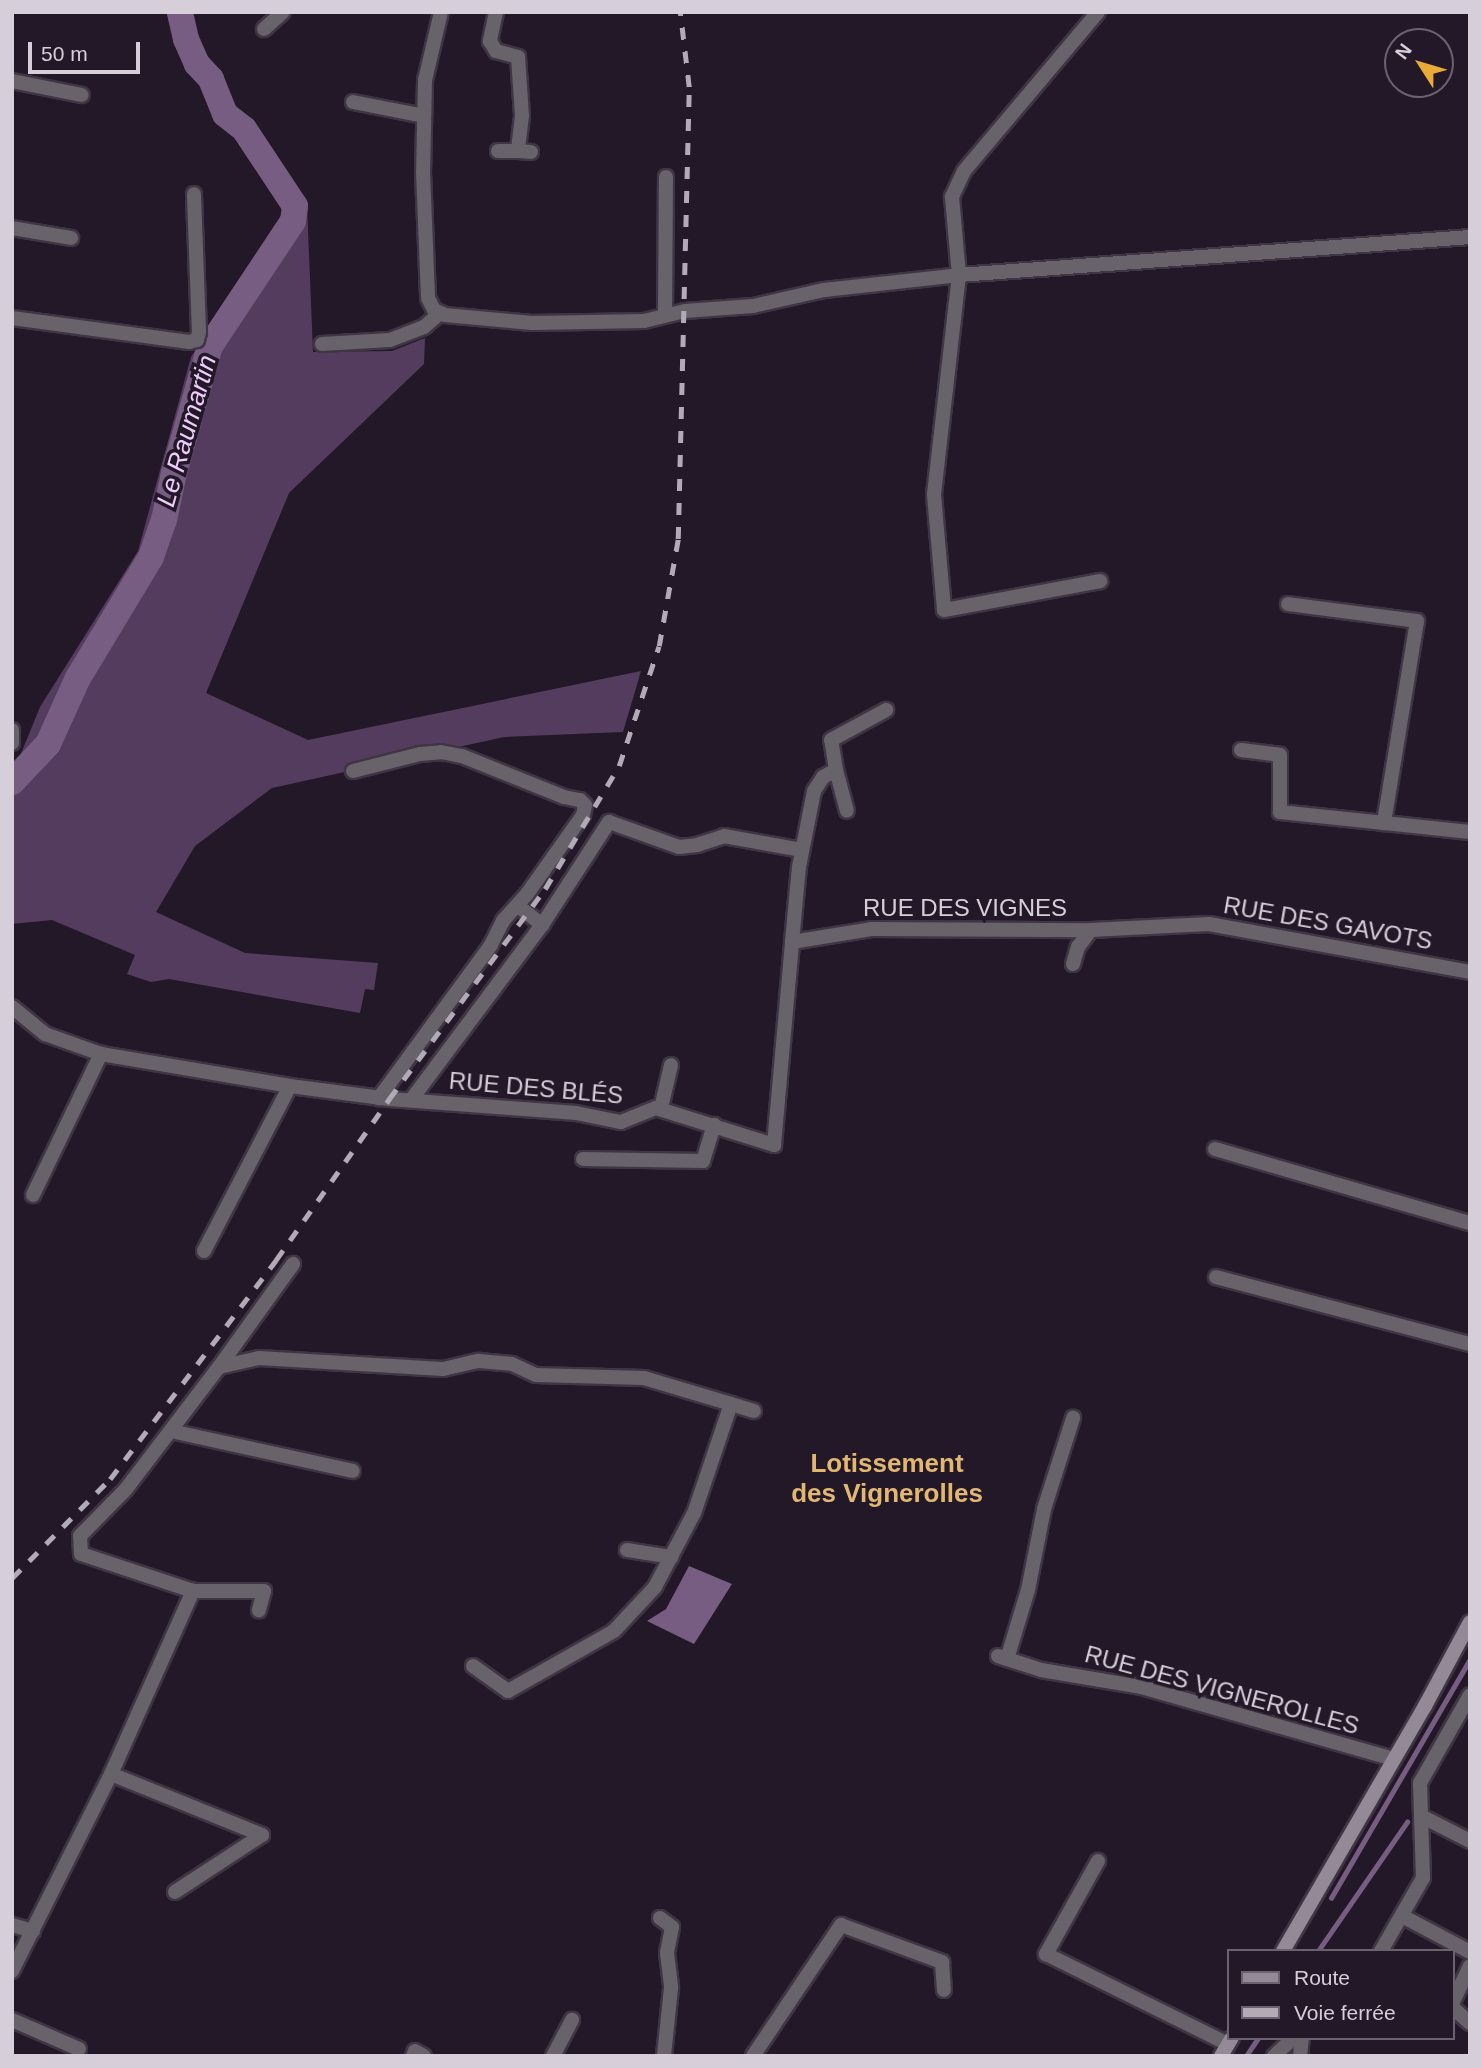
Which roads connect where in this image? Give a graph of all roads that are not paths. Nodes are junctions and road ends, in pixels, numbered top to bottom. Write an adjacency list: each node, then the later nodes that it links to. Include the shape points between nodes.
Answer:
1 (283, 12): 5 (street)
2 (441, 12): 9 (street, via 425,80)
3 (496, 12): 10 (street, via 492,47 514,54 519,62 525,152)
4 (1098, 12): 16 (street, via 964,172 952,197)
5 (264, 29)
6 (12, 81): 7 (street)
7 (82, 95)
8 (353, 102): 9 (street)
9 (424, 116): 17 (street, via 428,298)
10 (498, 151)
11 (666, 177): 18 (street)
12 (194, 194): 19 (street, via 197,340)
13 (12, 229): 15 (street)
14 (1470, 237): 16 (street)
15 (71, 239)
16 (959, 275): 18 (street); 21 (street, via 934,495 944,610)
17 (440, 313): 18 (street, via 532,323 645,321); 20 (street, via 425,327 390,340)
18 (665, 315)
19 (12, 318)
20 (322, 344)
21 (1100, 581)
22 (1288, 604): 30 (street, via 1417,621)
23 (887, 710): 27 (street, via 833,736 830,744)
24 (12, 730): 25 (street)
25 (12, 743)
26 (1241, 750): 30 (street, via 1280,755 1280,812)
27 (836, 770): 29 (street); 32 (street, via 818,783)
28 (353, 771): 33 (street, via 441,752 583,802 583,815)
29 (846, 811)
30 (1384, 823): 31 (street)
31 (1470, 832)
32 (803, 850): 34 (street, RUE DES BLÉS, via 724,836 680,847 609,822); 37 (street)
33 (518, 906): 34 (street); 44 (street)
34 (542, 925): 45 (street, RUE DES BLÉS)
35 (1177, 926): 36 (street, RUE DES VIGNES); 39 (street, RUE DES GAVOTS, via 1209,924)
36 (1090, 930): 37 (street, RUE DES VIGNES, via 871,929); 38 (street, RUE DES VIGNES)
37 (792, 942): 47 (street, via 774,1145)
38 (1073, 964)
39 (1470, 972)
40 (12, 1007): 41 (street, RUE DES BLÉS, via 45,1034)
41 (101, 1054): 43 (street, RUE DES BLÉS); 50 (street)
42 (671, 1065): 46 (street)
43 (290, 1086): 44 (street, RUE DES BLÉS); 52 (street)
44 (379, 1098): 45 (street, RUE DES BLÉS)
45 (411, 1100): 46 (street, RUE DES BLÉS, via 576,1113 621,1122)
46 (661, 1108): 47 (street)
47 (714, 1125): 49 (street, via 704,1161)
48 (1214, 1149): 51 (street)
49 (583, 1159)
50 (33, 1195)
51 (1470, 1223)
52 (204, 1251)
53 (293, 1264): 56 (street)
54 (1216, 1277): 55 (street)
55 (1470, 1344)
56 (219, 1367): 57 (street, via 258,1359 443,1369 490,1362 512,1364 536,1375 644,1378); 60 (street)
57 (732, 1404): 58 (street); 63 (street, via 694,1513)
58 (754, 1411)
59 (1073, 1418): 69 (street, RUE DES VIGNEROLLES, via 1044,1509 1028,1590 1002,1658 1041,1670 1141,1688)
60 (171, 1431): 61 (street); 64 (street, via 123,1493 80,1536 81,1554)
61 (353, 1471)
62 (627, 1550): 63 (street)
63 (671, 1557): 67 (street, via 655,1587 614,1631 508,1691)
64 (193, 1591): 65 (street, via 264,1591); 70 (street)
65 (259, 1610)
66 (1470, 1622): 69 (main road)
67 (474, 1666)
68 (1470, 1695): 71 (street, via 1420,1783)
69 (1394, 1759): 79 (main road)
70 (111, 1774): 74 (street, via 262,1835); 78 (street)
71 (1421, 1816): 72 (street); 75 (street, via 1423,1878)
72 (1470, 1841)
73 (1098, 1861): 91 (street, via 1046,1954)
74 (175, 1892)
75 (1402, 1916): 80 (street); 81 (street)
76 (660, 1917): 96 (street, via 672,1927)
77 (12, 1925): 78 (street)
78 (33, 1931): 83 (street)
79 (1284, 1949)
80 (1382, 1949)
81 (1470, 1952)
82 (1470, 1966): 85 (street)
83 (12, 1971)
84 (944, 1990): 97 (street, via 942,1962 841,1926)
85 (1454, 2002)
86 (1454, 2008): 89 (street)
87 (572, 2020): 95 (street)
88 (12, 2021): 92 (street)
89 (1470, 2023)
90 (1291, 2040): 98 (street)
91 (1227, 2046)
92 (79, 2049)
93 (413, 2056): 94 (street, via 415,2051)
94 (424, 2056)
95 (553, 2056)
96 (664, 2056)
97 (753, 2056)
98 (1274, 2056)

